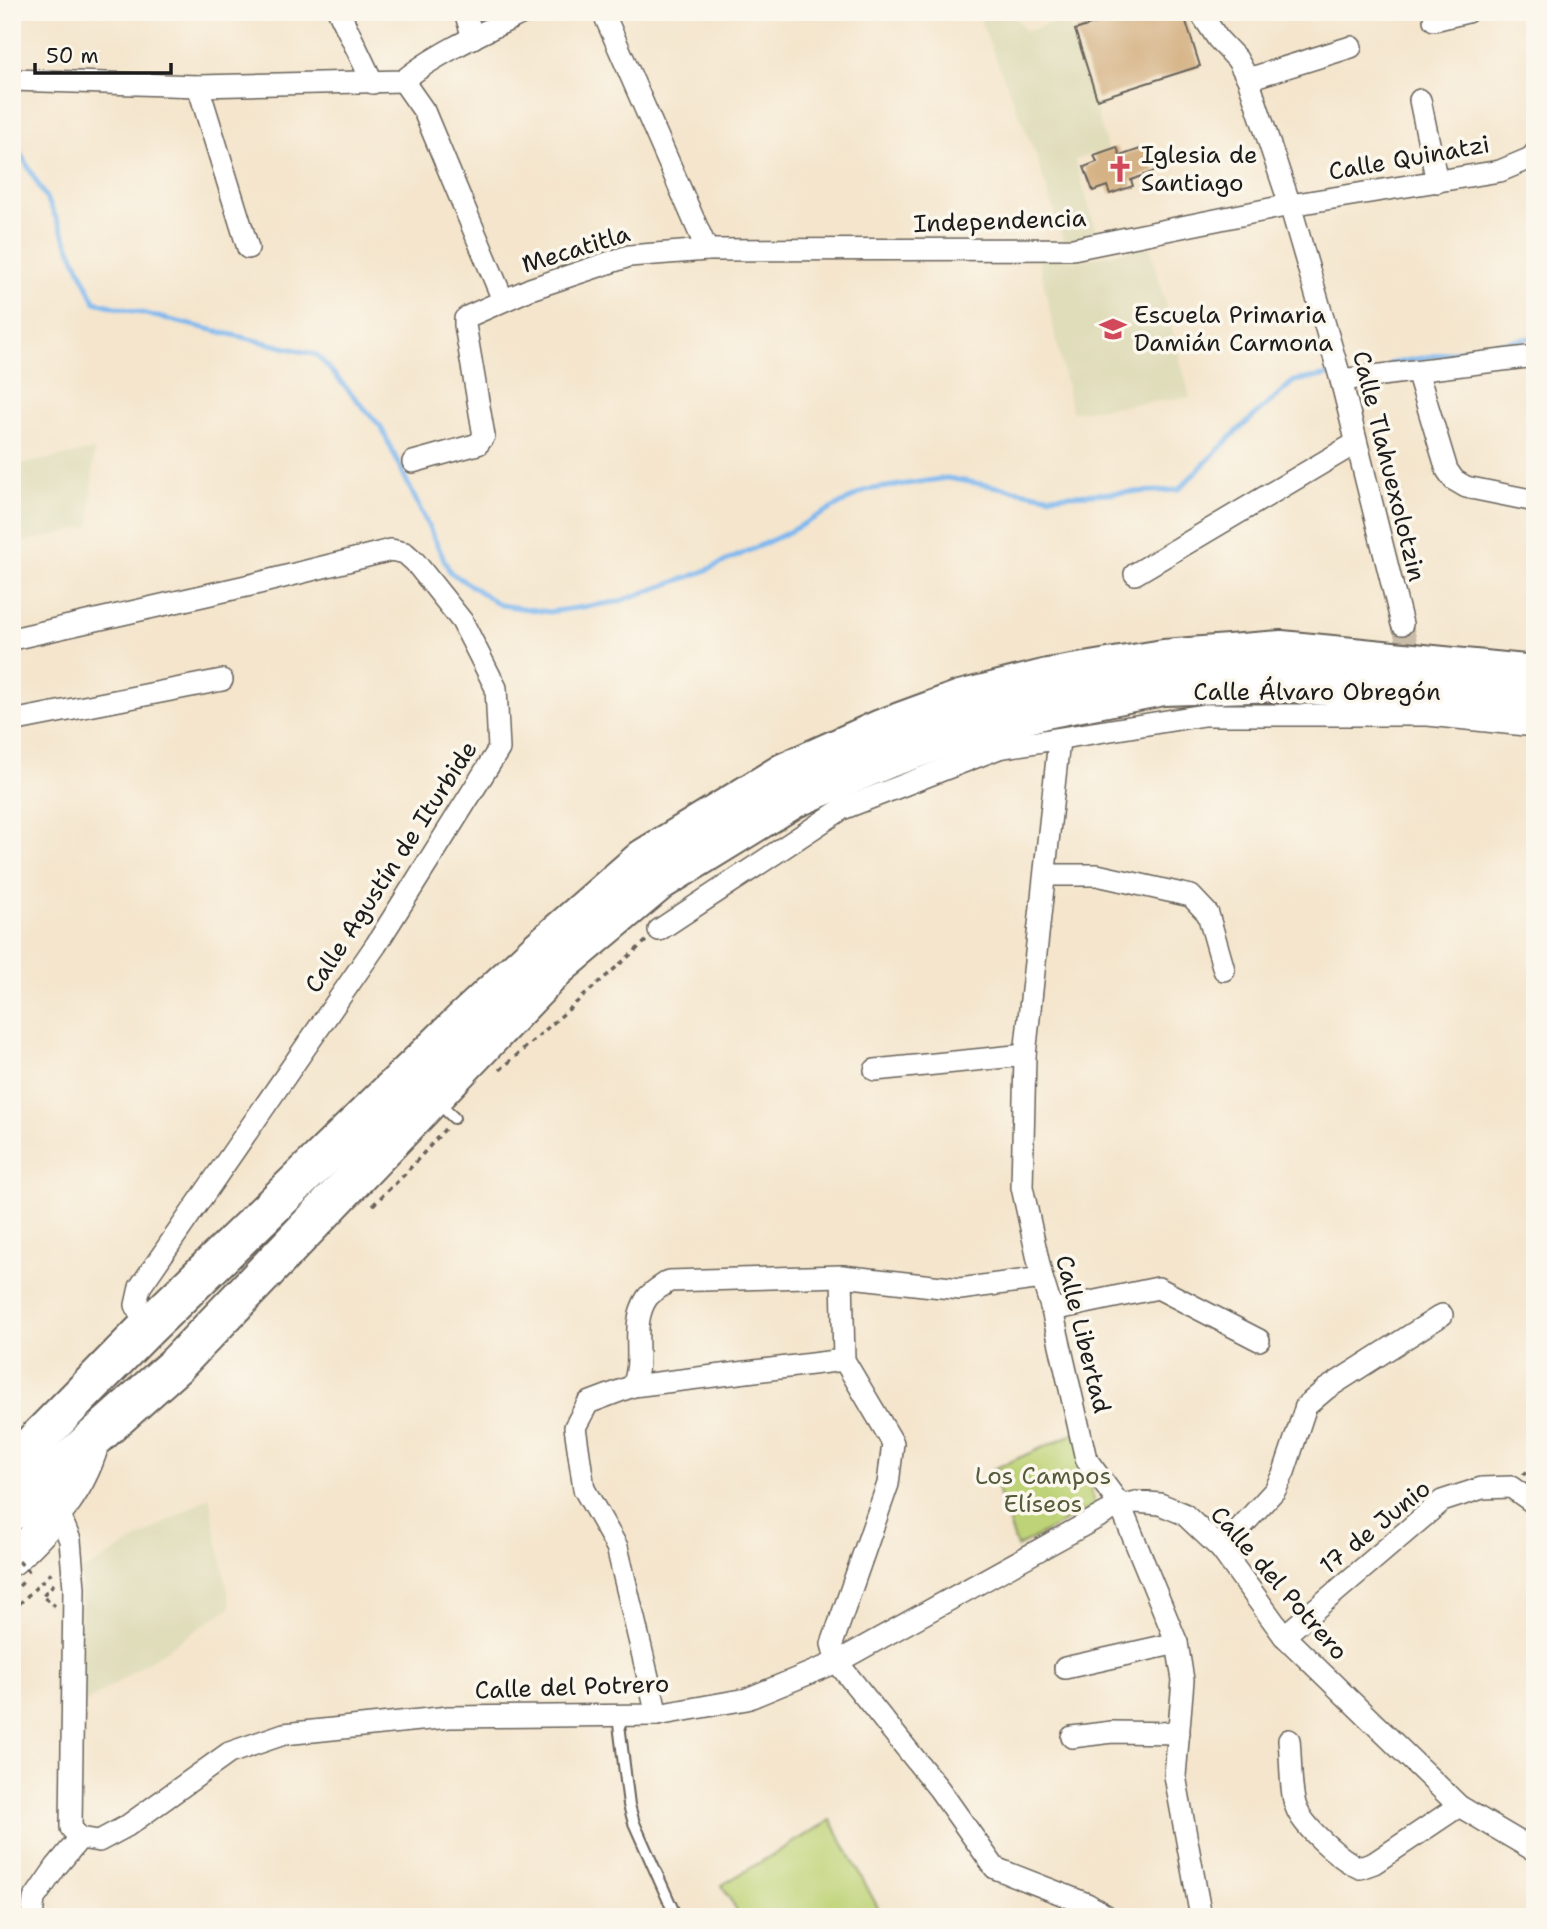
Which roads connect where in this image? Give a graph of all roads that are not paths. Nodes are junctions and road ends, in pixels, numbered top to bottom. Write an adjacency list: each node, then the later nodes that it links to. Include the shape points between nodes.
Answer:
1 (339, 12): 13 (street)
2 (465, 12): 8 (street)
3 (525, 12): 8 (street)
4 (603, 12): 20 (street)
5 (1200, 12): 10 (street, Calle Tlahuexolotzin)
6 (1467, 12): 7 (street)
7 (1434, 20)
8 (473, 38): 12 (street)
9 (1351, 47): 10 (street)
10 (1248, 79): 18 (street, Calle Tlahuexolotzin)
11 (12, 80): 14 (street)
12 (403, 81): 13 (street); 21 (street, via 424,111)
13 (373, 83): 14 (street)
14 (198, 86): 19 (street)
15 (1420, 100): 17 (street)
16 (1535, 153): 17 (street, Calle Quinatzi, via 1500,171)
17 (1437, 181): 18 (street, Calle Quinatzi)
18 (1290, 205): 20 (street, Independencia, via 1073,249); 24 (street, Calle Tlahuexolotzin)
19 (248, 248)
20 (707, 250): 21 (street, Mecatitla, via 629,256)
21 (503, 300): 26 (street, Mecatitla, via 465,319 482,440)
22 (1535, 356): 23 (street)
23 (1418, 371): 24 (street); 27 (street, via 1447,470 1454,480 1466,487)
24 (1341, 380): 25 (street, Calle Tlahuexolotzin)
25 (1356, 443): 28 (street); 29 (street, Calle Tlahuexolotzin)
26 (412, 462)
27 (1535, 501)
28 (1135, 574)
29 (1402, 624)
30 (12, 639): 46 (street, Calle Agustín de Iturbide, via 391,550 405,552 462,621 496,688 499,749 376,945 140,1287 136,1305)
31 (1535, 675): 46 (highway, via 1281,650 1164,659 1048,678 960,700 785,772 632,868 464,1020)
32 (222, 680): 34 (street)
33 (1535, 704): 50 (highway, via 1283,682 1163,686 1045,709 963,732 793,799 661,880 556,968 443,1107 177,1364)
34 (12, 721)
35 (1535, 726): 36 (street, Calle Álvaro Obregón, via 1426,712 1203,715)
36 (1059, 740): 37 (street, Calle Libertad); 38 (street, Calle Álvaro Obregón, via 999,748 842,809)
37 (1046, 875): 39 (street, via 1097,875 1191,896 1208,914); 40 (street, Calle Libertad)
38 (659, 930)
39 (1224, 970)
40 (1025, 1055): 41 (street); 43 (street, Calle Libertad, via 1022,1187)
41 (875, 1070)
42 (842, 1276): 43 (street, via 960,1289); 48 (street); 49 (street, via 669,1281 647,1297 638,1320 639,1373)
43 (1042, 1278): 44 (street, Calle Libertad)
44 (1052, 1310): 47 (street, via 1158,1288); 52 (street, Calle Libertad, via 1086,1459)
45 (1442, 1315): 53 (street, via 1306,1406 1275,1490)
46 (146, 1329): 50 (highway)
47 (1259, 1340)
48 (844, 1360): 49 (street); 57 (street, via 893,1443 888,1483 832,1644)
49 (633, 1386): 59 (street, via 588,1403 575,1427 584,1489 617,1547)
50 (30, 1494): 54 (main road, via 34,1540); 65 (street, via 70,1540 74,1588 71,1828)
51 (1535, 1504): 55 (street, 17 de Junio, via 1511,1487 1482,1488 1442,1501)
52 (1121, 1505): 53 (street, Calle del Potrero, via 1160,1504 1184,1514); 56 (street, Calle Libertad); 57 (street, Calle del Potrero)
53 (1221, 1549): 55 (street, Calle del Potrero)
54 (19, 1563)
55 (1284, 1636): 64 (street, Calle del Potrero)
56 (1177, 1643): 58 (street); 61 (street, Calle Libertad, via 1183,1680)
57 (837, 1662): 59 (street, Calle del Potrero, via 747,1699); 69 (street, via 939,1789 995,1868 1087,1904)
58 (1065, 1668)
59 (657, 1715): 60 (street, Calle del Potrero)
60 (618, 1716): 65 (street, Calle del Potrero, via 449,1717 284,1734 229,1753 99,1841); 68 (lane, via 634,1823)
61 (1179, 1732): 62 (street); 70 (street, Calle Libertad, via 1175,1776)
62 (1072, 1737)
63 (1289, 1741): 64 (street, via 1296,1807 1346,1862 1360,1868)
64 (1459, 1806): 66 (street, Calle del Potrero)
65 (80, 1838): 67 (street, via 34,1899)
66 (1535, 1848)
67 (32, 1917)
68 (676, 1917)
69 (1108, 1917)
70 (1201, 1917)

